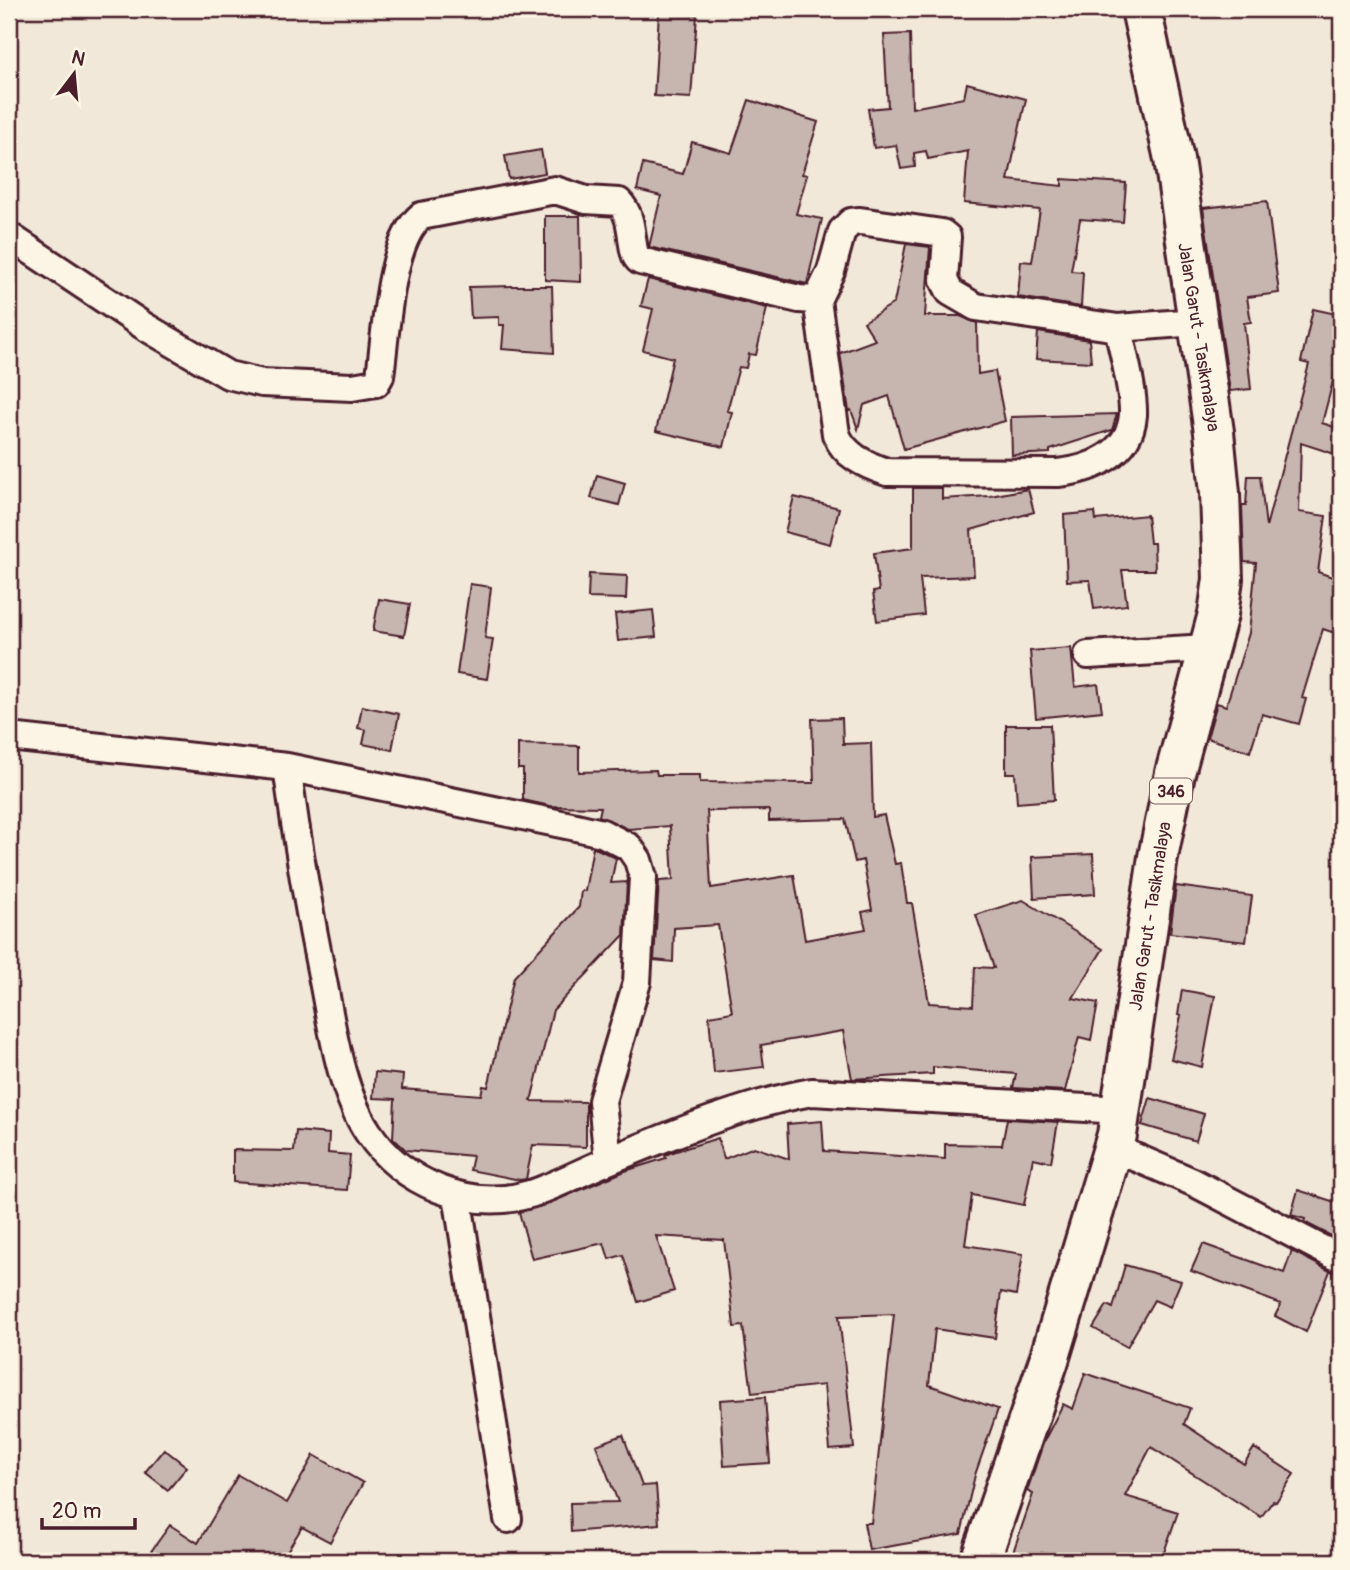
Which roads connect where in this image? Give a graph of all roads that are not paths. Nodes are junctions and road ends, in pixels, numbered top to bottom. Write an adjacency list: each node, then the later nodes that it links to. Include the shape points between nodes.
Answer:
1 (1141, 9): 4 (main road, Jalan Garut - Tasikmalaya / 346, via 1174,159)
2 (9, 236): 3 (street, via 194,357 229,375 262,383 352,387 376,383 398,251 411,224 421,216 555,190 586,200 619,202 633,229 633,252 640,261)
3 (817, 300): 5 (street, via 842,231 860,221 942,233 947,237 944,280 950,292 976,307); 5 (street, via 841,448 887,472 1058,473 1082,471 1108,458 1133,415)
4 (1196, 322): 5 (street); 6 (main road, Jalan Garut - Tasikmalaya / 346, via 1213,432 1223,549 1218,614)
5 (1118, 328)
6 (1208, 648): 7 (street); 10 (main road, Jalan Garut - Tasikmalaya / 346, via 1158,857)
7 (1087, 654)
8 (9, 737): 9 (street)
9 (287, 767): 12 (street, via 602,833 629,847 643,877 637,982 602,1101); 13 (street, via 300,865 333,1032 350,1092 368,1132 400,1168 426,1185)
10 (1121, 1110): 11 (main road, Jalan Garut - Tasikmalaya / 346); 12 (street, via 812,1092 768,1100)
11 (1114, 1148): 14 (street, via 1193,1182); 16 (main road, Jalan Garut - Tasikmalaya / 346, via 1049,1360)
12 (608, 1161): 13 (street, via 528,1195)
13 (457, 1195): 15 (street)
14 (1341, 1259)
15 (508, 1519)
16 (980, 1561)

